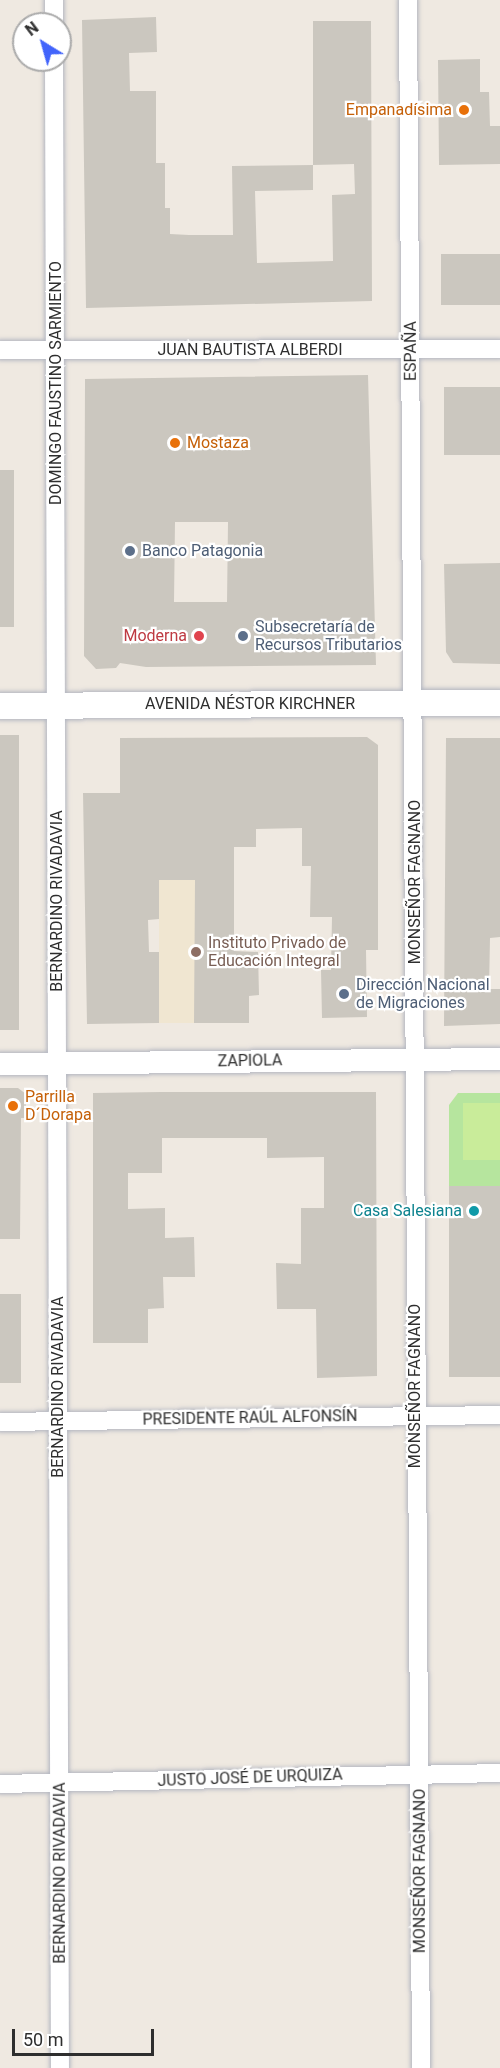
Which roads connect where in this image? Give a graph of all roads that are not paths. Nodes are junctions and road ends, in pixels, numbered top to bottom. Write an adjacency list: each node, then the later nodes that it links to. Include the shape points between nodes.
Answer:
1 (408, 0): 5 (street, ESPAÑA)
2 (54, 72): 4 (street, DOMINGO FAUSTINO SARMIENTO)
3 (0, 350): 4 (street, JUAN BAUTISTA ALBERDI)
4 (56, 350): 5 (street, JUAN BAUTISTA ALBERDI); 9 (street, DOMINGO FAUSTINO SARMIENTO)
5 (411, 350): 6 (street, JUAN BAUTISTA ALBERDI); 7 (street, ESPAÑA)
6 (500, 350)
7 (414, 703): 8 (main road, AVENIDA NÉSTOR KIRCHNER); 9 (main road, AVENIDA NÉSTOR KIRCHNER); 12 (street, MONSEÑOR FAGNANO)
8 (500, 703)
9 (57, 705): 10 (main road, AVENIDA NÉSTOR KIRCHNER); 14 (street, BERNARDINO RIVADAVIA)
10 (0, 706)
11 (500, 1059): 12 (street, ZAPIOLA)
12 (416, 1060): 14 (street, ZAPIOLA); 16 (street, MONSEÑOR FAGNANO)
13 (0, 1064): 14 (street, ZAPIOLA)
14 (58, 1064): 17 (street, BERNARDINO RIVADAVIA)
15 (500, 1415): 16 (street, PRESIDENTE RAÚL ALFONSÍN)
16 (414, 1416): 17 (street, PRESIDENTE RAÚL ALFONSÍN); 19 (street, MONSEÑOR FAGNANO)
17 (58, 1421): 18 (street, PRESIDENTE RAÚL ALFONSÍN); 21 (street, BERNARDINO RIVADAVIA)
18 (0, 1422)
19 (419, 1773): 20 (street, JUSTO JOSÉ DE URQUIZA); 21 (street, JUSTO JOSÉ DE URQUIZA); 24 (street, MONSEÑOR FAGNANO)
20 (500, 1773)
21 (60, 1783): 22 (street, JUSTO JOSÉ DE URQUIZA); 23 (street, BERNARDINO RIVADAVIA)
22 (0, 1785)
23 (60, 2068)
24 (421, 2068)

